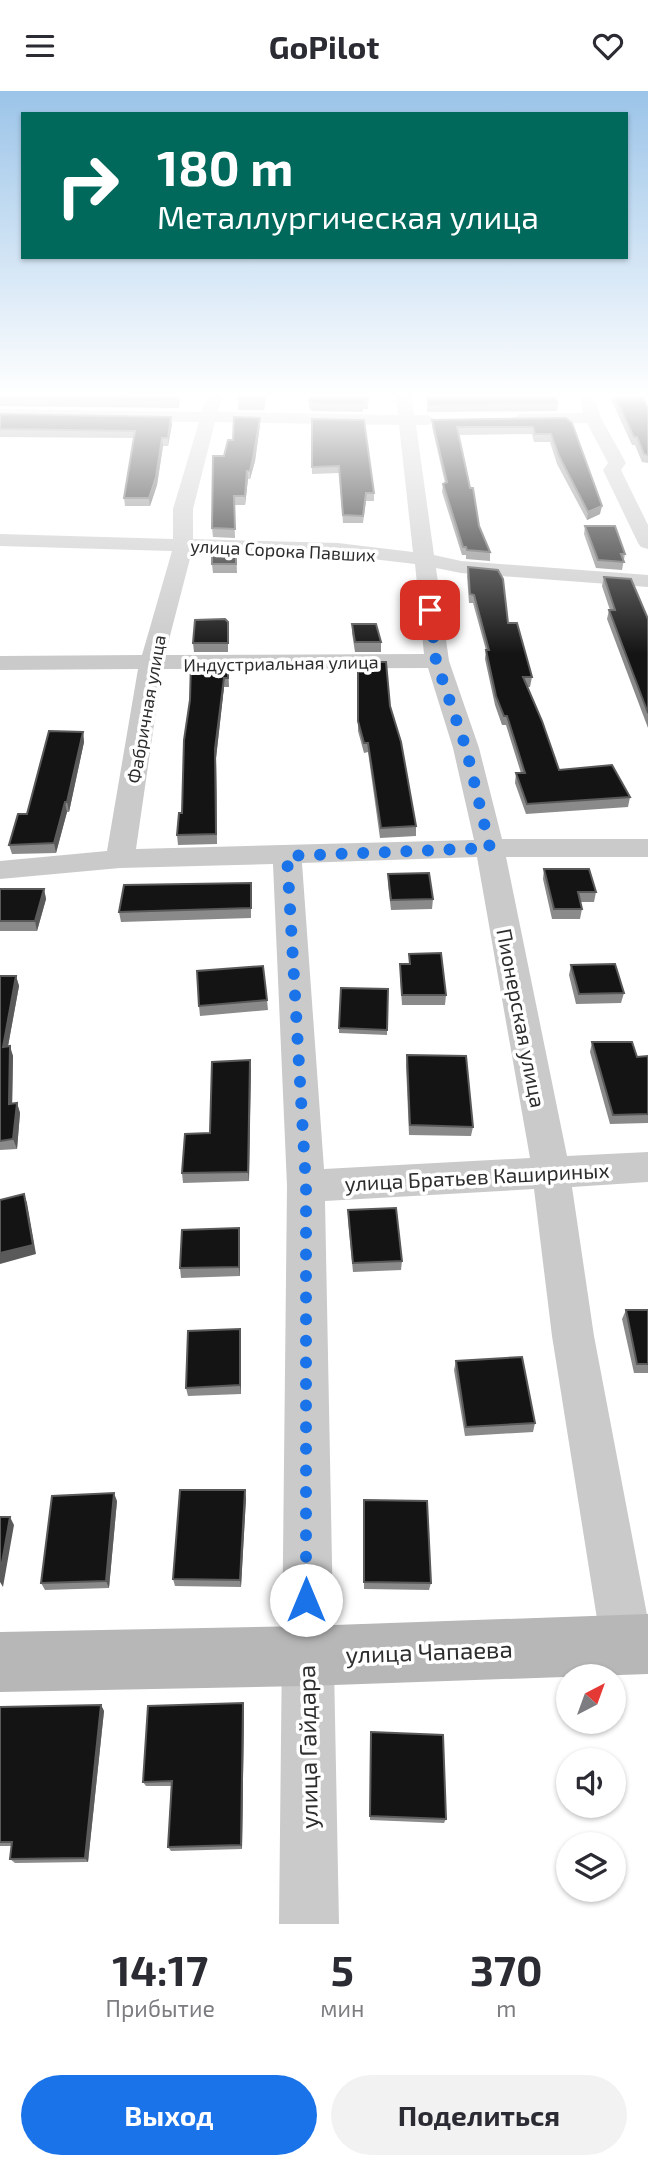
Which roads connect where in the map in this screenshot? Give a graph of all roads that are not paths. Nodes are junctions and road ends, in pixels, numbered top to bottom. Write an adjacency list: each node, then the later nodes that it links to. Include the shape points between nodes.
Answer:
1 (190, 483): 6 (street, Фабричная улица, via 183,509)
2 (413, 483): 7 (street, Пионерская улица)
3 (617, 483): 5 (street)
4 (0, 540): 6 (street, улица Сорока Павших)
5 (648, 543)
6 (183, 545): 7 (street, улица Сорока Павших, via 338,549); 11 (street, Фабричная улица)
7 (424, 559): 8 (street, улица Сорока Павших, via 461,567); 9 (street, Пионерская улица)
8 (648, 581)
9 (436, 661): 11 (street, Индустриальная улица); 12 (street, Пионерская улица, via 466,748)
10 (0, 663): 11 (street, Индустриальная улица)
11 (151, 664): 15 (street, Фабричная улица)
12 (490, 848): 13 (street); 14 (street); 18 (street, Пионерская улица)
13 (648, 848)
14 (287, 856): 15 (street); 19 (street, улица Гайдара)
15 (120, 859): 16 (street)
16 (0, 870)
17 (648, 1167): 18 (street, улица Братьев Кашириных)
18 (551, 1171): 19 (street, улица Братьев Кашириных); 20 (street, Пионерская улица, via 573,1336)
19 (306, 1186): 21 (street, улица Гайдара)
20 (637, 1644): 21 (street, улица Чапаева)
21 (306, 1656): 22 (street, улица Чапаева); 23 (street, улица Гайдара)
22 (0, 1662)
23 (309, 1924)

